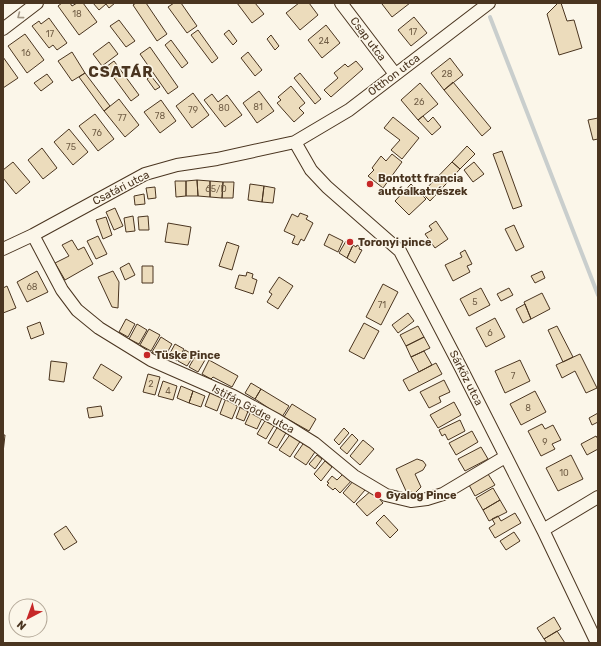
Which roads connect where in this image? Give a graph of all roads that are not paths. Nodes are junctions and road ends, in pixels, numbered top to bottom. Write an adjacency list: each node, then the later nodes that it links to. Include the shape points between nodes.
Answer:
1 (38, 3): 4 (street, one-way to 4)
2 (342, 3): 5 (street, Csap utca)
3 (489, 3): 5 (street, Otthon utca)
4 (3, 29)
5 (395, 74): 6 (street, Otthon utca, via 349,110)
6 (295, 142): 7 (street, Csatári utca, via 144,174); 9 (street, Sárköz utca, via 311,170 327,187 400,251)
7 (33, 235): 8 (street, Csatári utca); 9 (street, Istifán Gödre utca, via 62,290 77,310 99,328 151,360 233,396 277,420 314,443 354,476 386,495 411,501 443,494)
8 (3, 249)
9 (506, 457): 11 (street, Sárköz utca)
10 (598, 497): 11 (street)
11 (543, 530): 12 (street, Sárköz utca)
12 (597, 643)

